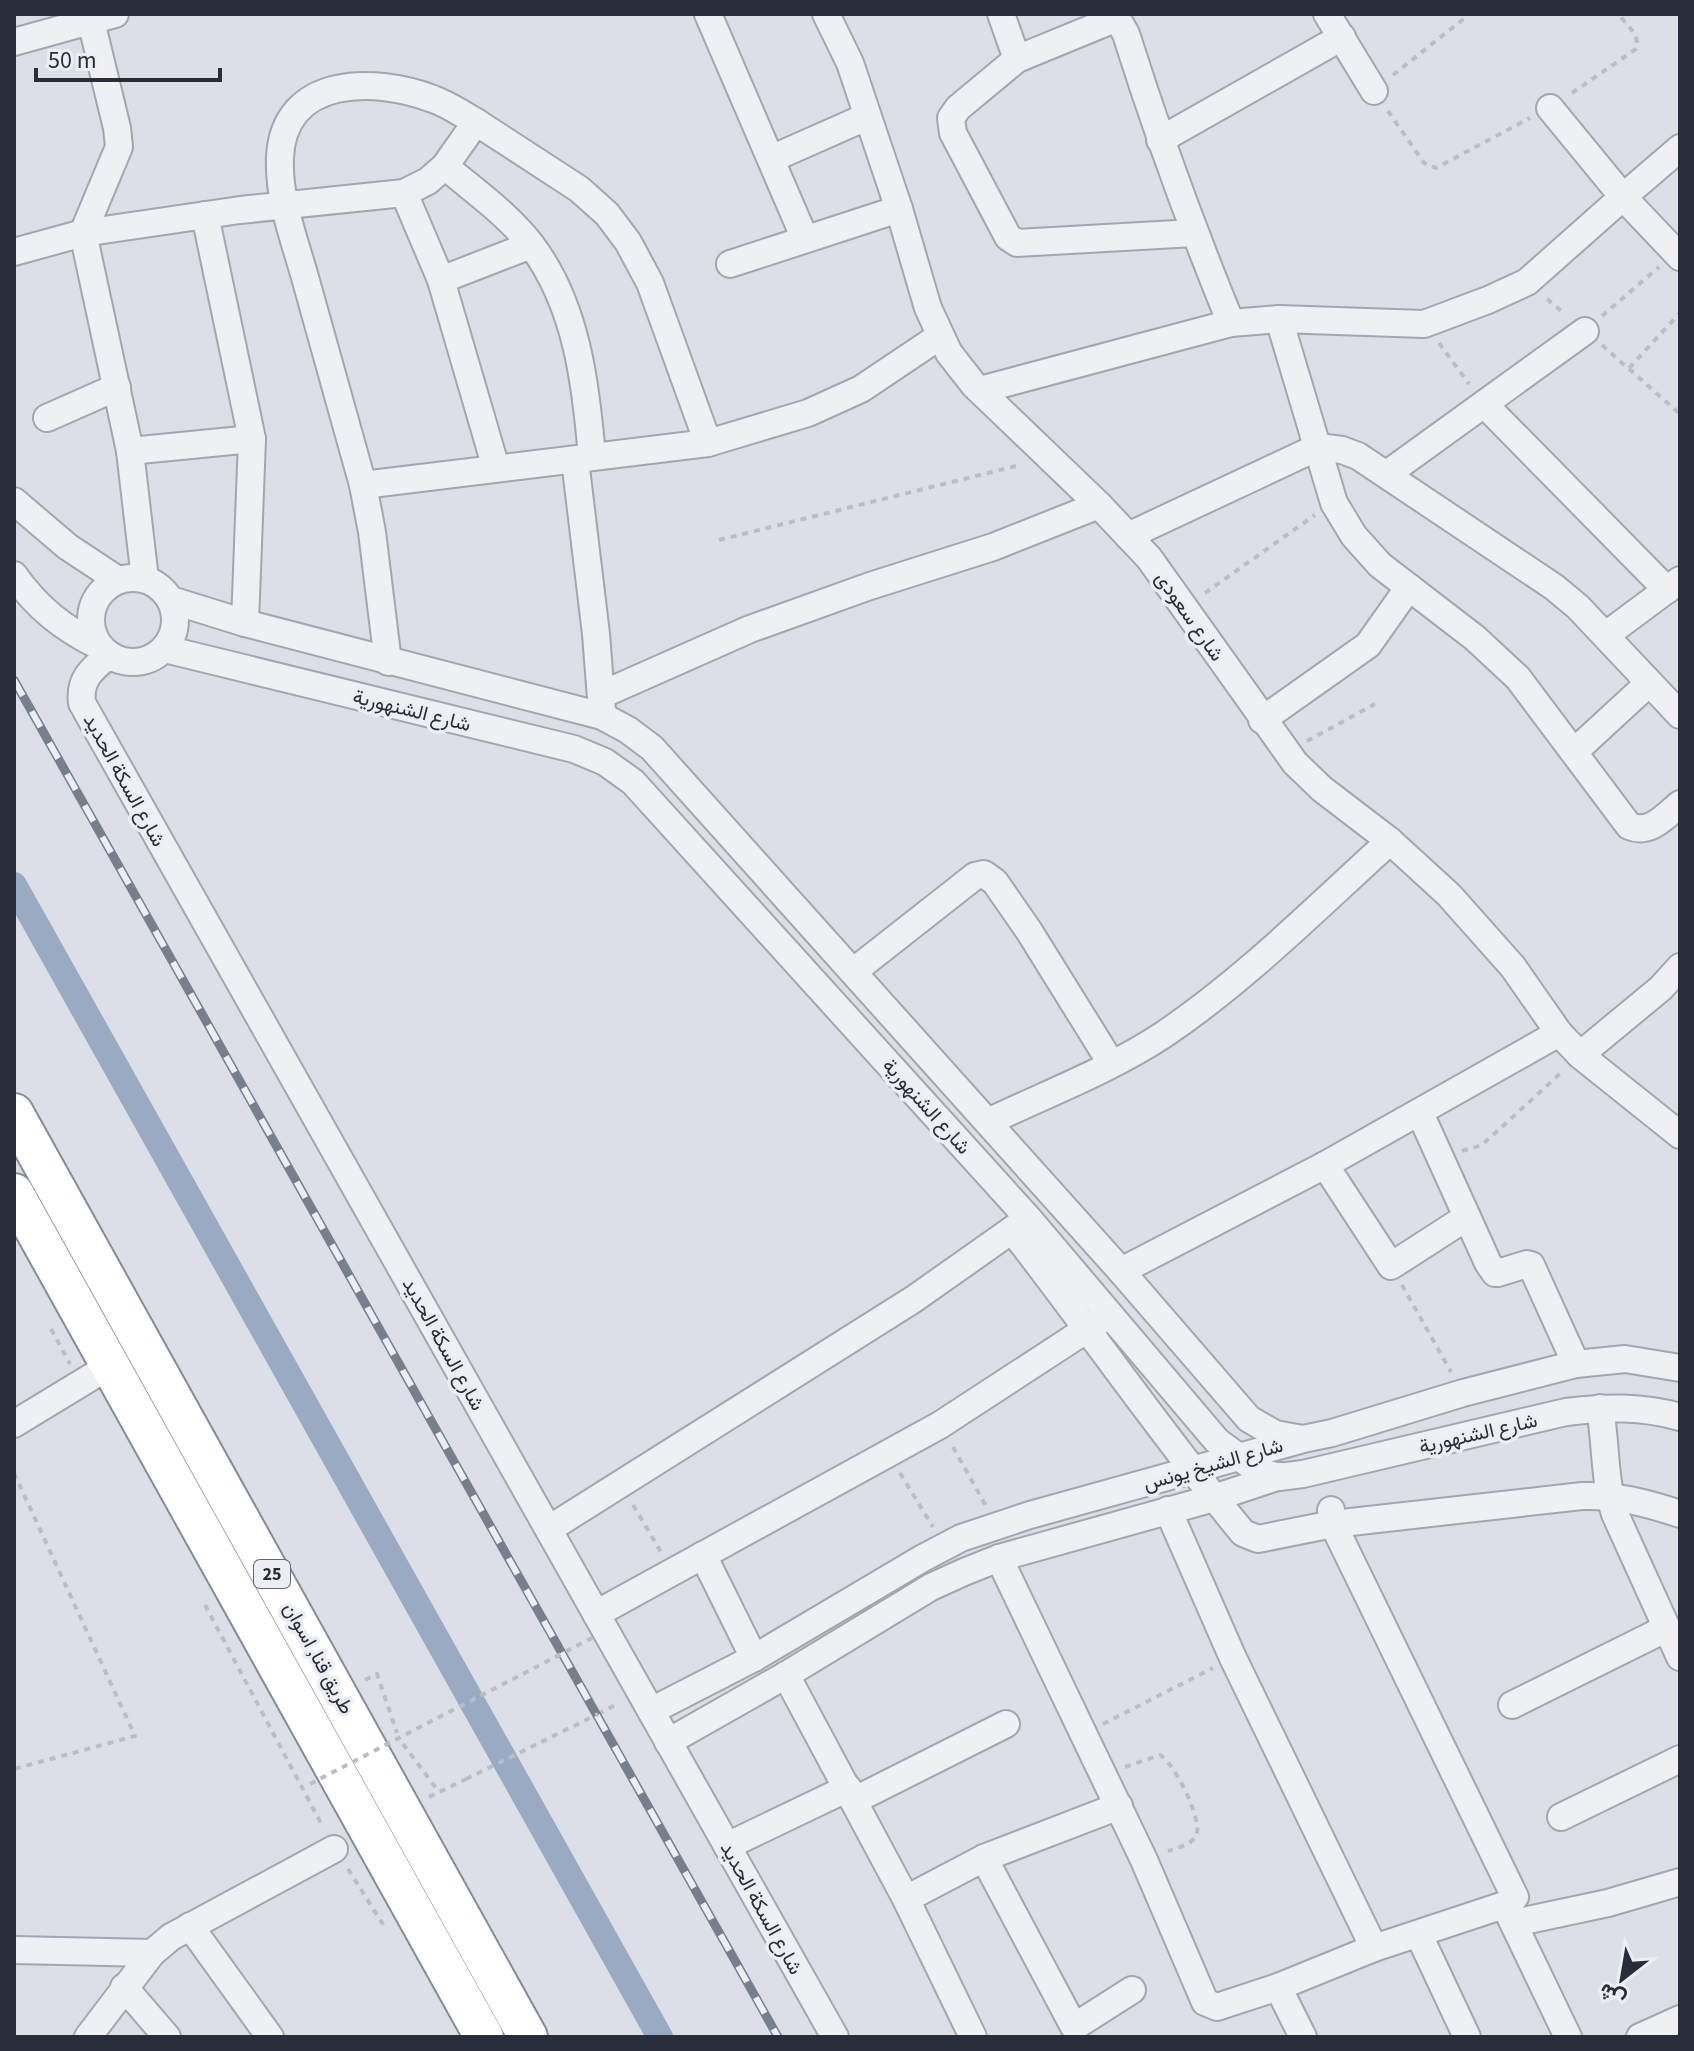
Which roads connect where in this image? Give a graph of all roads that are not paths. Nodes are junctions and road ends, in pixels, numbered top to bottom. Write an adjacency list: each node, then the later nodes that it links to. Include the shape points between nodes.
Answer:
1 (708, 14): 15 (street)
2 (826, 14): 11 (street, شارع سعودى, via 850,63)
3 (1001, 14): 8 (street)
4 (1327, 14): 6 (street)
5 (103, 18): 7 (street); 22 (street, via 119,147)
6 (1342, 37): 9 (street); 13 (street)
7 (14, 42)
8 (1017, 59): 13 (street, via 1112,20 1121,25); 23 (street, via 951,118 953,133 1008,237 1031,244)
9 (1374, 91)
10 (1550, 108): 18 (street)
11 (866, 117): 15 (street); 20 (street, شارع سعودى)
12 (476, 122): 16 (street); 19 (street, via 433,99 393,89 349,85 322,92 301,107 286,129 280,152); 39 (street, via 579,189 628,242 650,283)
13 (1160, 140): 23 (street)
14 (1680, 148): 18 (street)
15 (771, 159): 24 (street)
16 (445, 166): 17 (street); 25 (street)
17 (404, 193): 19 (street); 29 (street)
18 (1623, 197): 27 (street); 30 (street, via 1527,282 1424,324)
19 (285, 205): 21 (street); 45 (street)
20 (899, 209): 24 (street); 33 (street, شارع سعودى)
21 (205, 215): 22 (street); 38 (street)
22 (83, 233): 26 (street); 34 (street)
23 (1194, 233): 31 (street)
24 (805, 239): 28 (street)
25 (531, 245): 29 (street); 42 (street, via 558,290 574,338 586,387)
26 (14, 252)
27 (1678, 255)
28 (730, 264)
29 (441, 280): 43 (street)
30 (1279, 319): 31 (street); 40 (street)
31 (1231, 323): 35 (street)
32 (1585, 331): 36 (street)
33 (940, 336): 35 (street, شارع سعودى); 39 (street, via 861,389 822,407)
34 (117, 387): 37 (street); 41 (street)
35 (980, 390): 47 (street, شارع سعودى)
36 (1485, 405): 44 (street); 52 (street)
37 (47, 418)
38 (252, 439): 41 (street); 55 (street)
39 (708, 443): 42 (street)
40 (1318, 447): 44 (street, via 1342,450); 48 (street); 53 (street, via 1334,503 1366,552)
41 (130, 451): 50 (street)
42 (584, 459): 43 (street); 61 (street)
43 (496, 468): 45 (street)
44 (1387, 474): 56 (street, via 1554,587)
45 (363, 485): 59 (street)
46 (14, 501): 51 (street)
47 (1099, 505): 48 (street, شارع سعودى); 61 (street, via 993,547 750,629)
48 (1128, 536): 63 (street, شارع سعودى, via 1185,606)
49 (14, 575): 58 (street, via 54,620)
50 (145, 579): 51 (street); 54 (street)
51 (118, 580): 58 (street, via 106,587 92,608 93,634)
52 (1674, 585): 56 (street)
53 (1409, 587): 63 (street, via 1368,645); 64 (street, via 1518,678)
54 (171, 600): 55 (street, شارع الشنهورية); 57 (street, via 176,621)
55 (245, 623): 59 (street, شارع الشنهورية)
56 (1606, 635): 60 (street)
57 (165, 649): 58 (street, via 144,661 120,660); 79 (street, شارع الشنهورية, via 574,749 605,762 656,806)
58 (104, 650): 98 (street, شارع السكة الحديد, via 84,679 82,703)
59 (388, 662): 61 (street, شارع الشنهورية)
60 (1649, 683): 62 (street); 64 (street)
61 (601, 706): 68 (street, شارع الشنهورية, via 673,769)
62 (1680, 715)
63 (1262, 720): 66 (street, شارع سعودى, via 1322,789)
64 (1574, 752): 65 (street, via 1629,826 1650,828)
65 (1680, 804)
66 (1390, 841): 69 (street, شارع سعودى, via 1484,932); 71 (street, via 1203,1006)
67 (1680, 967): 70 (street)
68 (854, 971): 71 (street, via 984,874 1029,931); 74 (street, شارع الشنهورية)
69 (1559, 1033): 70 (street, شارع سعودى); 73 (street)
70 (1580, 1055): 75 (street, شارع سعودى)
71 (1111, 1063): 74 (street)
72 (14, 1113): 134 (highway, طريق قنا, اسوان / 25)
73 (1420, 1113): 76 (street); 78 (street)
74 (988, 1122): 80 (street, شارع الشنهورية)
75 (1680, 1135)
76 (1325, 1165): 78 (street, via 1391,1266); 80 (street)
77 (14, 1193): 85 (highway, طريق قنا, اسوان / 25)
78 (1467, 1217): 83 (street, via 1495,1273 1527,1264 1534,1269)
79 (1020, 1224): 81 (street, شارع الشنهورية); 82 (street); 98 (street, via 914,1299)
80 (1121, 1271): 89 (street, شارع الشنهورية, via 1249,1419 1275,1434)
81 (1111, 1313): 82 (street); 90 (street, شارع الشنهورية, via 1217,1441)
82 (1089, 1329): 91 (street); 99 (street, via 940,1425)
83 (1576, 1364): 84 (street, شارع الشنهورية, via 1625,1359); 89 (street, شارع الشنهورية)
84 (1680, 1368)
85 (96, 1374): 88 (street); 133 (highway, طريق قنا, اسوان / 25)
86 (1600, 1408): 87 (street, شارع الشنهورية); 92 (street, شارع الشنهورية); 93 (street)
87 (1680, 1417)
88 (14, 1424)
89 (1303, 1439): 90 (street, شارع الشيخ يونس); 92 (street, شارع الشيخ يونس)
90 (1237, 1457): 91 (street, شارع الشيخ يونس); 92 (street, شارع الشنهورية)
91 (1191, 1470): 94 (street); 104 (street, شارع الشيخ يونس, via 997,1526 944,1547)
92 (1279, 1477): 94 (street, شارع الشيخ يونس)
93 (1609, 1495): 96 (street); 97 (street); 102 (street)
94 (1214, 1498): 95 (street, شارع الشيخ يونس); 97 (street, via 1250,1538)
95 (1168, 1510): 100 (street, شارع الشيخ يونس); 122 (street, via 1233,1658)
96 (1680, 1514)
97 (1332, 1516): 119 (street, via 1514,1892)
98 (549, 1529): 101 (street, شارع السكة الحديد)
99 (703, 1555): 101 (street); 104 (street)
100 (999, 1558): 105 (street, شارع الشيخ يونس, via 931,1587); 112 (street)
101 (595, 1626): 107 (street, شارع السكة الحديد)
102 (1667, 1628): 103 (street); 106 (street)
103 (1680, 1657)
104 (754, 1658): 107 (street, شارع الشيخ يونس)
105 (786, 1675): 109 (street, شارع الشيخ يونس); 111 (street)
106 (1512, 1705)
107 (651, 1711): 109 (street, شارع السكة الحديد)
108 (1006, 1724): 111 (street)
109 (668, 1742): 114 (street, شارع السكة الحديد)
110 (1680, 1759): 113 (street)
111 (852, 1794): 114 (street); 118 (street)
112 (1119, 1806): 116 (street); 126 (street, via 1205,2002 1217,2007)
113 (1561, 1817)
114 (727, 1846): 135 (street, شارع السكة الحديد)
115 (334, 1849): 120 (street)
116 (984, 1858): 118 (street); 129 (street)
117 (1680, 1882): 119 (street, via 1608,1903)
118 (906, 1899): 136 (street)
119 (1509, 1914): 121 (street); 139 (street)
120 (190, 1926): 124 (street); 132 (street)
121 (1419, 1935): 122 (street); 138 (street)
122 (1374, 1948): 126 (street)
123 (14, 1950): 124 (street)
124 (152, 1953): 125 (street)
125 (124, 1987): 130 (street); 131 (street)
126 (1278, 1987): 137 (street)
127 (1132, 1990): 129 (street)
128 (1680, 2019): 140 (street)
129 (1067, 2032)
130 (88, 2037)
131 (167, 2037)
132 (270, 2037)
133 (484, 2037)
134 (528, 2037)
135 (835, 2037)
136 (973, 2037)
137 (1303, 2037)
138 (1467, 2037)
139 (1568, 2037)
140 (1640, 2037)

